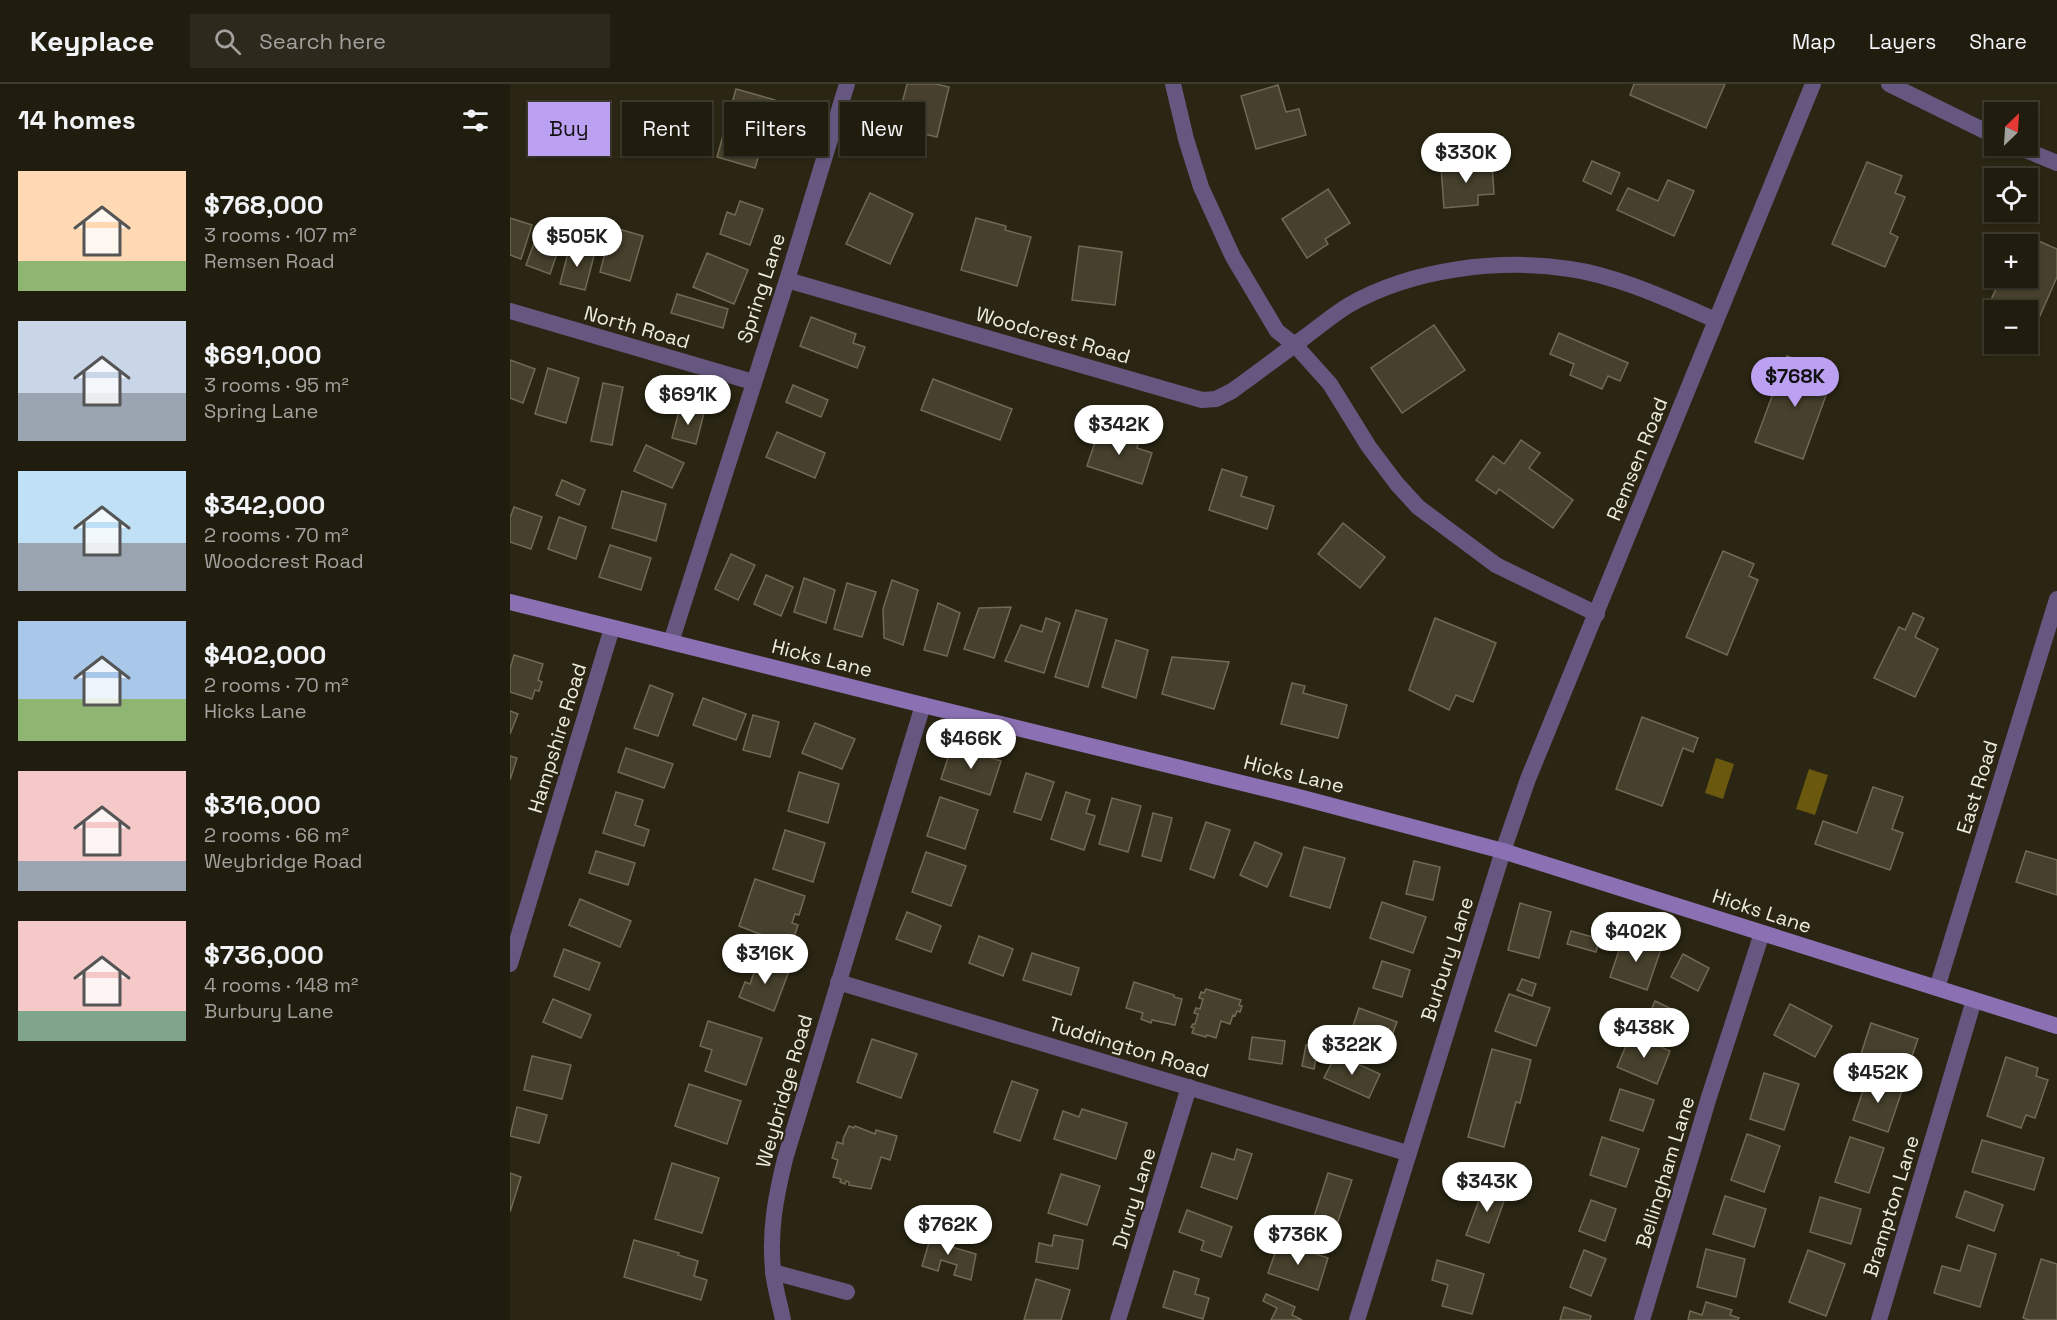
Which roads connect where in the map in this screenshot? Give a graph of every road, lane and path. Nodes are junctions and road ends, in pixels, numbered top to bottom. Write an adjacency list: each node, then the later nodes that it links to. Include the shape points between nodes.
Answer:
1 (847, 84): 8 (street, Spring Lane)
2 (1173, 84): 11 (street, via 1201,187 1233,257 1277,330)
3 (1813, 84): 10 (street, Remsen Road)
4 (1889, 84): 5 (street)
5 (1984, 131)
6 (2038, 155): 7 (street)
7 (2057, 163)
8 (787, 280): 11 (street, Woodcrest Road, via 1202,400 1216,399 1232,391); 12 (street, Spring Lane)
9 (510, 311): 12 (street, North Road)
10 (1716, 320): 11 (street, Woodcrest Road, via 1601,276 1570,269 1503,265 1455,270 1371,293); 15 (street, Remsen Road)
11 (1294, 345): 15 (street, via 1330,384 1370,447 1418,507 1496,565)
12 (753, 382): 17 (street, Spring Lane)
13 (2057, 599): 23 (street, East Road)
14 (510, 602): 16 (main road, Hicks Lane)
15 (1597, 614): 19 (street, Remsen Road, via 1528,779)
16 (612, 627): 17 (main road, Hicks Lane); 21 (street, Hampshire Road)
17 (670, 642): 18 (main road, Hicks Lane)
18 (923, 705): 19 (main road, Hicks Lane); 22 (street, Weybridge Road)
19 (1503, 851): 20 (main road, Hicks Lane); 27 (street, Burbury Lane)
20 (1762, 933): 23 (main road, Hicks Lane); 33 (street, Bellingham Lane)
21 (510, 964)
22 (838, 982): 26 (street, Tuddington Road); 28 (street, Weybridge Road, via 784,1159 774,1205)
23 (1936, 988): 24 (main road, Hicks Lane)
24 (1974, 1000): 25 (main road, Hicks Lane); 34 (street, Brampton Lane)
25 (2057, 1026)
26 (1189, 1087): 27 (street, Tuddington Road); 31 (street, Drury Lane)
27 (1407, 1153): 32 (street, Burbury Lane)
28 (773, 1272): 29 (street); 30 (street, Weybridge Road)
29 (847, 1292)
30 (783, 1320)
31 (1118, 1320)
32 (1357, 1320)
33 (1642, 1320)
34 (1879, 1320)

